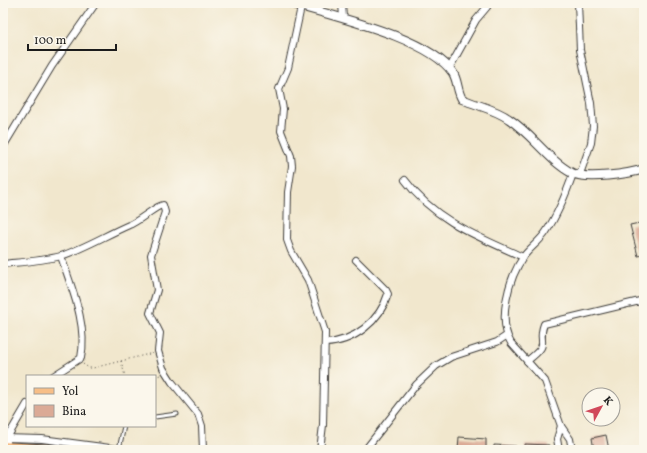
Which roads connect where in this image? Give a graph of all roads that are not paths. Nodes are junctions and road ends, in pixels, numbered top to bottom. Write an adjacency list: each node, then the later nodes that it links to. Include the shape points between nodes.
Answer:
1 (96, 3): 9 (street, via 52,66)
2 (290, 3): 5 (street)
3 (342, 3): 7 (street)
4 (578, 3): 11 (street, via 580,50 593,126 591,143)
5 (301, 7): 7 (street); 19 (street, via 288,68 279,89 283,109 281,131 290,152 292,166 288,192 287,240 308,280 324,326)
6 (487, 7): 8 (street, via 476,20)
7 (343, 18): 8 (street, via 402,39 430,53)
8 (449, 69): 11 (street, via 462,99 499,113 510,120 554,160)
9 (3, 147)
10 (644, 169): 11 (street, via 611,176)
11 (576, 174): 14 (street, via 546,233)
12 (405, 180): 14 (street, via 421,200 456,226)
13 (61, 256): 16 (street); 21 (street, via 81,321 82,349 81,358); 32 (street, via 136,222 156,207 163,205 165,212 151,255 157,290 150,313 160,333 158,352 167,375 198,414 202,426)
14 (523, 257): 18 (street, via 508,292 504,325)
15 (356, 260): 19 (street, via 386,290 387,299 363,330 344,340)
16 (3, 264)
17 (644, 300): 20 (street, via 544,324 543,345 540,351)
18 (506, 336): 20 (street); 34 (street, via 497,342 451,357 436,366 416,385)
19 (326, 343): 33 (street)
20 (527, 361): 26 (street, via 545,381)
21 (55, 375)
22 (26, 406): 28 (street)
23 (177, 414): 24 (lane)
24 (156, 417)
25 (3, 425): 28 (street)
26 (561, 426): 35 (street); 36 (street, via 570,439)
27 (125, 427): 31 (lane)
28 (9, 444): 29 (main road); 31 (street, via 42,439)
29 (36, 449): 30 (main road)
30 (52, 450)
31 (122, 450)
32 (203, 450)
33 (320, 450)
34 (365, 450)
35 (559, 450)
36 (572, 450)

